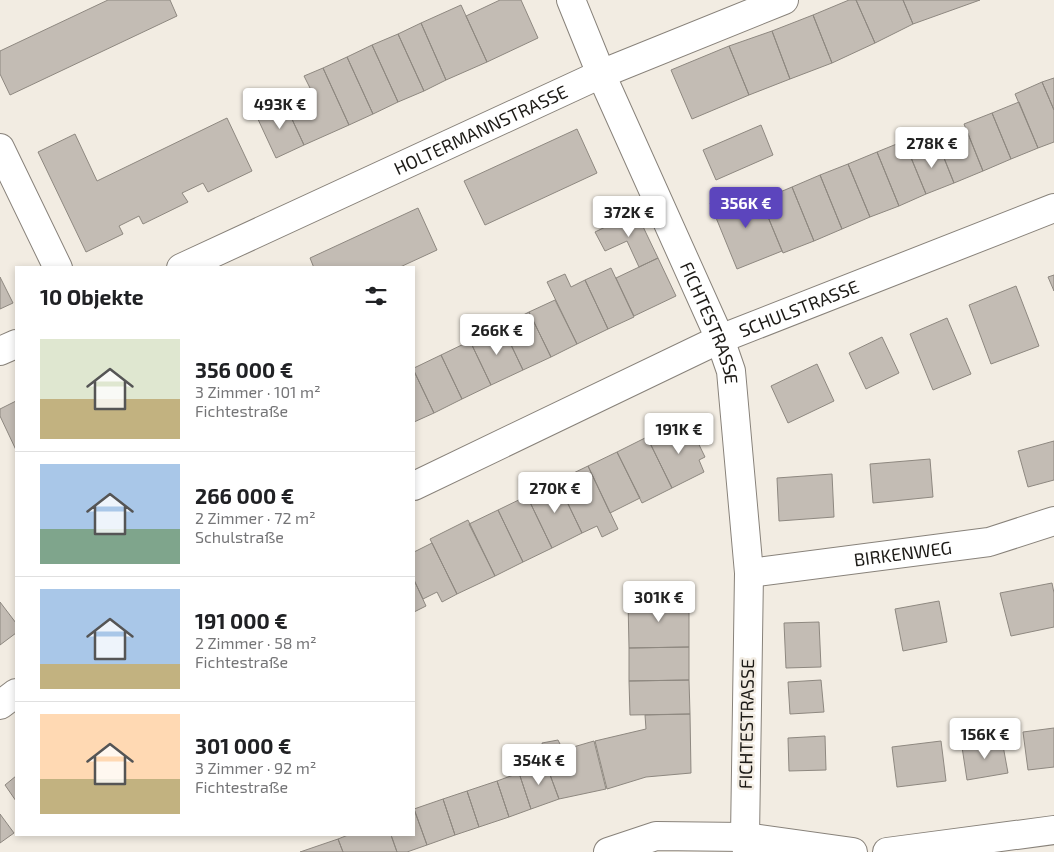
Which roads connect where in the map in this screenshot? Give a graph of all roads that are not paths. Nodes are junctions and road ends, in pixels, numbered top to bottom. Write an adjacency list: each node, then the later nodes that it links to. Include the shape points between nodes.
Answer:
1 (571, 0): 3 (street, FICHTESTRASSE)
2 (784, 0): 3 (street, HOLTERMANNSTRASSE)
3 (601, 74): 7 (street, HOLTERMANNSTRASSE); 8 (street, FICHTESTRASSE)
4 (0, 148): 6 (street)
5 (1054, 208): 8 (street, SCHULSTRASSE)
6 (57, 266)
7 (185, 266)
8 (720, 339): 11 (street, SCHULSTRASSE); 13 (street, FICHTESTRASSE, via 731,371)
9 (15, 344): 10 (street)
10 (0, 351)
11 (415, 486)
12 (1054, 521): 13 (street, BIRKENWEG, via 989,542)
13 (748, 573): 17 (street, FICHTESTRASSE)
14 (15, 694): 15 (street)
15 (0, 705)
16 (1054, 830): 20 (street)
17 (746, 844): 18 (street, via 656,836); 19 (street)
18 (608, 852)
19 (853, 852)
20 (887, 852)

